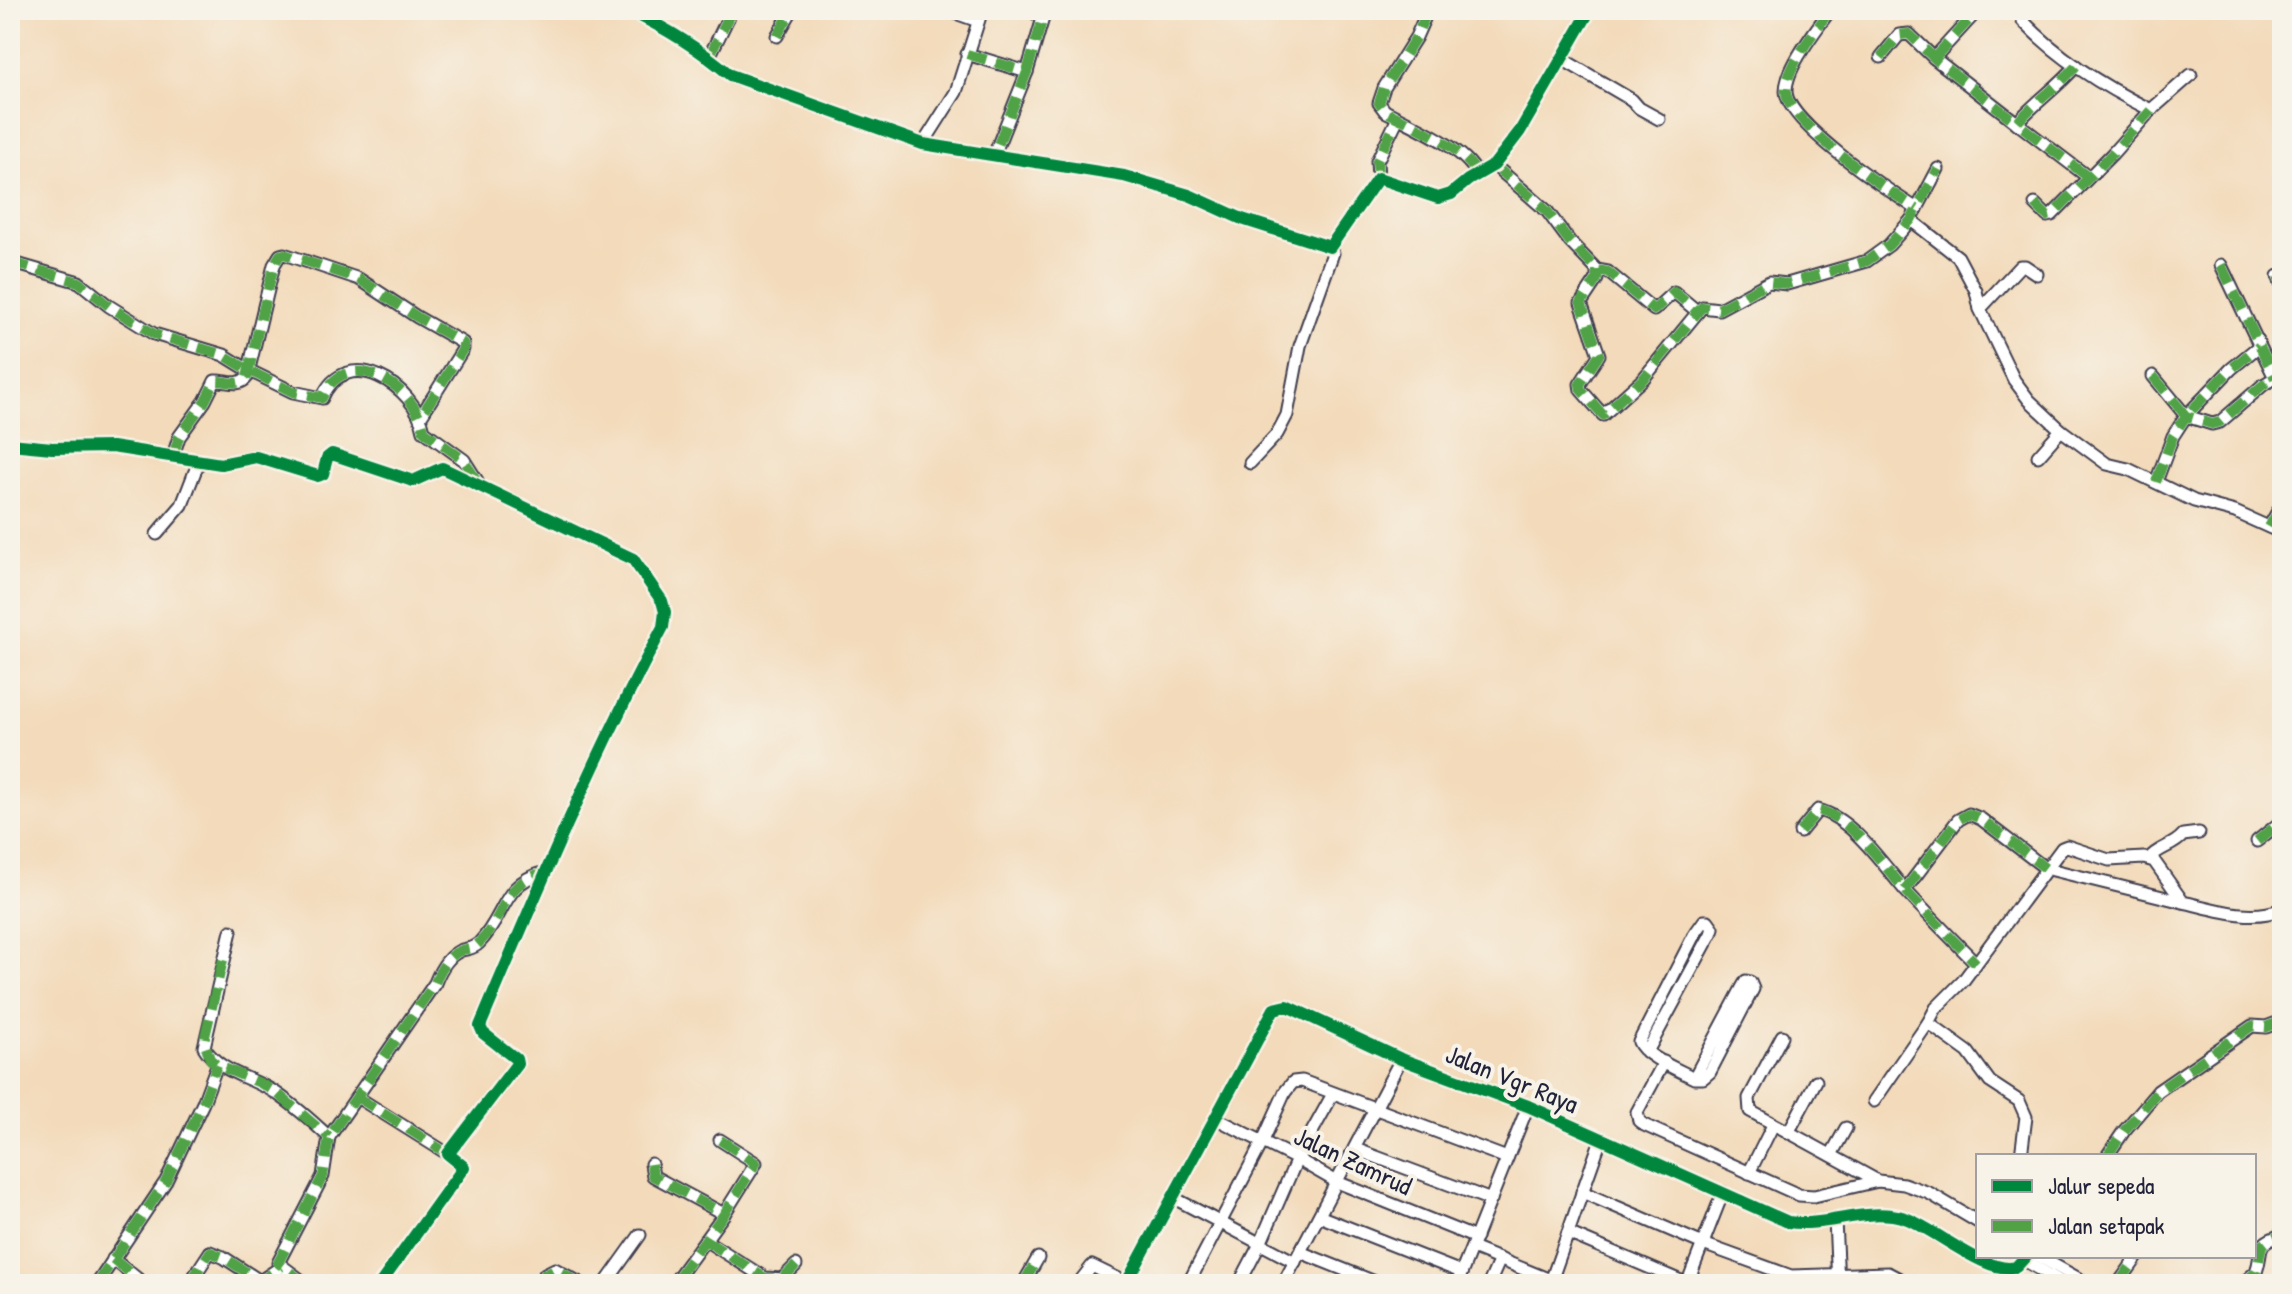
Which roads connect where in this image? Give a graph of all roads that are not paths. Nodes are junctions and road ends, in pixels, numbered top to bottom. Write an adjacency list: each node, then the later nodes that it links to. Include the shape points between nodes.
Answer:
1 (628, 10): 14 (street)
2 (732, 10): 14 (street)
3 (792, 10): 12 (street)
4 (947, 10): 11 (street)
5 (1030, 10): 19 (street, via 1043,18)
6 (1428, 10): 22 (street, via 1379,100)
7 (1590, 10): 17 (street)
8 (1830, 10): 33 (street, via 1789,79 1789,103 1825,142)
9 (1978, 10): 16 (street)
10 (2024, 10): 18 (street, via 2024,22)
11 (980, 16): 13 (street)
12 (777, 36)
13 (967, 54): 19 (street); 25 (street, via 956,92)
14 (709, 57): 25 (street, via 753,85)
15 (1881, 57): 16 (street, via 1902,34 1914,37)
16 (1934, 58): 24 (street)
17 (1562, 59): 23 (street); 27 (street)
18 (2076, 66): 21 (street); 24 (street)
19 (1027, 72): 26 (street)
20 (2191, 75): 21 (street)
21 (2151, 110): 30 (street)
22 (1398, 118): 29 (street, via 1442,142 1473,164); 31 (street, via 1377,161)
23 (1659, 119)
24 (2017, 123): 30 (street)
25 (923, 144): 26 (street)
26 (994, 155): 34 (street, via 1124,176)
27 (1494, 165): 29 (street); 37 (street, via 1547,211)
28 (1938, 169): 33 (street)
29 (1477, 174): 31 (street, via 1438,198)
30 (2088, 177): 32 (street, via 2050,216)
31 (1378, 178): 34 (street)
32 (2035, 204)
33 (1914, 214): 39 (street, via 1958,257); 40 (street, via 1889,245 1867,261 1787,284 1769,282 1731,304)
34 (1330, 247): 52 (street, via 1333,253 1297,358 1287,415)
35 (10, 262): 42 (street, via 79,282 154,334 224,355)
36 (2221, 265): 41 (street)
37 (1597, 270): 40 (street, via 1608,272 1654,310 1674,292); 40 (street, via 1581,303 1599,355 1580,384 1600,415 1643,379)
38 (2037, 274): 39 (street, via 2020,266)
39 (1980, 309): 47 (street, via 2014,380)
40 (1698, 312)
41 (2259, 346): 44 (street); 46 (street)
42 (250, 371): 45 (street, via 293,392 322,398 339,375 373,373 401,388); 45 (street, via 274,265 284,254 359,279 463,343); 49 (street, via 236,384 214,381)
43 (2153, 376): 46 (street)
44 (2278, 376): 46 (street, via 2220,422)
45 (421, 416): 54 (street, via 424,431 464,460)
46 (2186, 416): 53 (street)
47 (2061, 430): 50 (street); 53 (street, via 2107,464)
48 (10, 444): 49 (street, via 112,447)
49 (173, 456): 51 (street)
50 (2038, 456)
51 (199, 461): 54 (street, via 221,464 261,457 318,476 334,454 413,481 442,468); 58 (street, via 182,505)
52 (1250, 463)
53 (2156, 482): 56 (street)
54 (481, 487): 65 (street, via 633,559 665,612 663,627 620,707)
55 (2282, 504): 56 (street)
56 (2269, 527): 57 (street)
57 (2282, 533)
58 (157, 534)
59 (2282, 821): 62 (street)
60 (1800, 832): 66 (street, via 1822,810 1868,845)
61 (2199, 833): 63 (street, via 2183,835)
62 (2257, 841)
63 (2149, 859): 64 (street, via 2109,860 2064,846); 67 (street)
64 (2045, 868): 66 (street, via 1969,814 1958,820); 67 (street); 70 (street)
65 (545, 872): 81 (street, via 520,881 481,941 441,967); 94 (street, via 480,1026 518,1061)
66 (1905, 890): 70 (street)
67 (2183, 902): 68 (street, via 2231,914)
68 (2282, 909)
69 (231, 931): 77 (street, via 204,1041)
70 (1976, 963): 72 (street)
71 (2282, 1021): 96 (street, via 2252,1026 2172,1079)
72 (1928, 1023): 82 (street); 95 (street, via 1968,1052 1990,1082 2019,1101 2026,1117)
73 (1782, 1036): 86 (street, via 1748,1105 1754,1115)
74 (1647, 1052): 74 (street, via 1640,1046 1640,1036 1694,935 1708,921 1711,934); 76 (street)
75 (1401, 1059): 83 (street, Jalan Vgr Raya); 84 (street); 85 (street, Jalan Vgr Raya, via 1280,1006)
76 (1664, 1062): 78 (street); 101 (street, via 1639,1106 1639,1121)
77 (217, 1065): 89 (street, via 278,1094); 129 (street, via 166,1181)
78 (1694, 1078): 78 (street, via 1710,1072 1753,989 1750,982 1743,986)
79 (1816, 1081): 88 (street)
80 (1333, 1094): 84 (street); 92 (street, via 1293,1082); 99 (street)
81 (357, 1097): 89 (street); 94 (street)
82 (1874, 1101)
83 (1528, 1106): 90 (street, Jalan Vgr Raya); 98 (street)
84 (1375, 1109): 93 (street); 98 (street)
85 (1215, 1118): 92 (street, Jalan Zamrud); 106 (street, Jalan Vgr Raya)
86 (1773, 1125): 88 (street); 101 (street)
87 (1846, 1128): 97 (street)
88 (1788, 1133): 97 (street)
89 (329, 1137): 132 (street, via 323,1176 280,1257)
90 (1601, 1139): 104 (street); 105 (street, Jalan Vgr Raya)
91 (720, 1140): 108 (street, via 756,1163)
92 (1262, 1143): 99 (street, Jalan Zamrud); 112 (street)
93 (1355, 1149): 103 (street); 107 (street)
94 (448, 1154): 140 (street, via 464,1167)
95 (2021, 1154)
96 (2108, 1154)
97 (1831, 1155): 102 (street)
98 (1507, 1158): 107 (street)
99 (1297, 1159): 103 (street, Jalan Zamrud); 119 (street)
100 (651, 1164): 108 (street, via 653,1176)
101 (1749, 1173): 102 (street, via 1806,1197)
102 (1878, 1181): 111 (street, via 1929,1193)
103 (1337, 1182): 109 (street); 118 (street, Jalan Zamrud)
104 (1582, 1192): 113 (street); 120 (street)
105 (1723, 1192): 110 (street, Jalan Vgr Raya, via 1788,1222); 120 (street)
106 (1172, 1197): 112 (street); 147 (street, Jalan Vgr Raya)
107 (1491, 1200): 118 (street)
108 (724, 1214): 116 (street)
109 (1319, 1216): 122 (street); 133 (street)
110 (1835, 1220): 121 (street, Jalan Vgr Raya, via 1891,1215 1908,1219); 134 (street)
111 (1976, 1221)
112 (1220, 1222): 119 (street); 148 (street)
113 (1568, 1233): 135 (street); 154 (street)
114 (640, 1235): 143 (street)
115 (2282, 1235): 117 (street)
116 (705, 1240): 131 (street, via 765,1278 782,1279); 144 (street)
117 (2259, 1241): 159 (street, via 2256,1272)
118 (1474, 1243): 130 (street, Jalan Zamrud); 133 (street)
119 (1260, 1244): 122 (street); 149 (street)
120 (1703, 1244): 134 (street, via 1791,1276); 154 (street)
121 (1976, 1256)
122 (1297, 1257): 150 (street); 151 (street)
123 (1038, 1258): 145 (street)
124 (1980, 1258): 125 (street, Jalan Vgr Raya, via 2010,1268)
125 (2023, 1258)
126 (2026, 1258): 156 (street)
127 (2042, 1258): 157 (street)
128 (2137, 1258): 158 (street)
129 (113, 1259): 136 (street); 137 (street)
130 (1500, 1259): 135 (street, Jalan Zamrud); 153 (street)
131 (796, 1265)
132 (281, 1267): 138 (street, via 260,1281 210,1252); 139 (street)
133 (1461, 1272): 152 (street)
134 (1837, 1279): 155 (street, via 1888,1273)
135 (1554, 1283)
136 (97, 1284)
137 (144, 1284)
138 (189, 1284)
139 (306, 1284)
140 (380, 1284)
141 (539, 1284): 142 (street, via 555,1269)
142 (582, 1284)
143 (605, 1284)
144 (673, 1284)
145 (1023, 1284)
146 (1078, 1284): 147 (street, via 1092,1266)
147 (1126, 1284)
148 (1188, 1284)
149 (1239, 1284)
150 (1283, 1284)
151 (1380, 1284)
152 (1457, 1284)
153 (1489, 1284)
154 (1687, 1284)
155 (1909, 1284)
156 (2065, 1284)
157 (2088, 1284)
158 (2118, 1284)
159 (2242, 1284)

